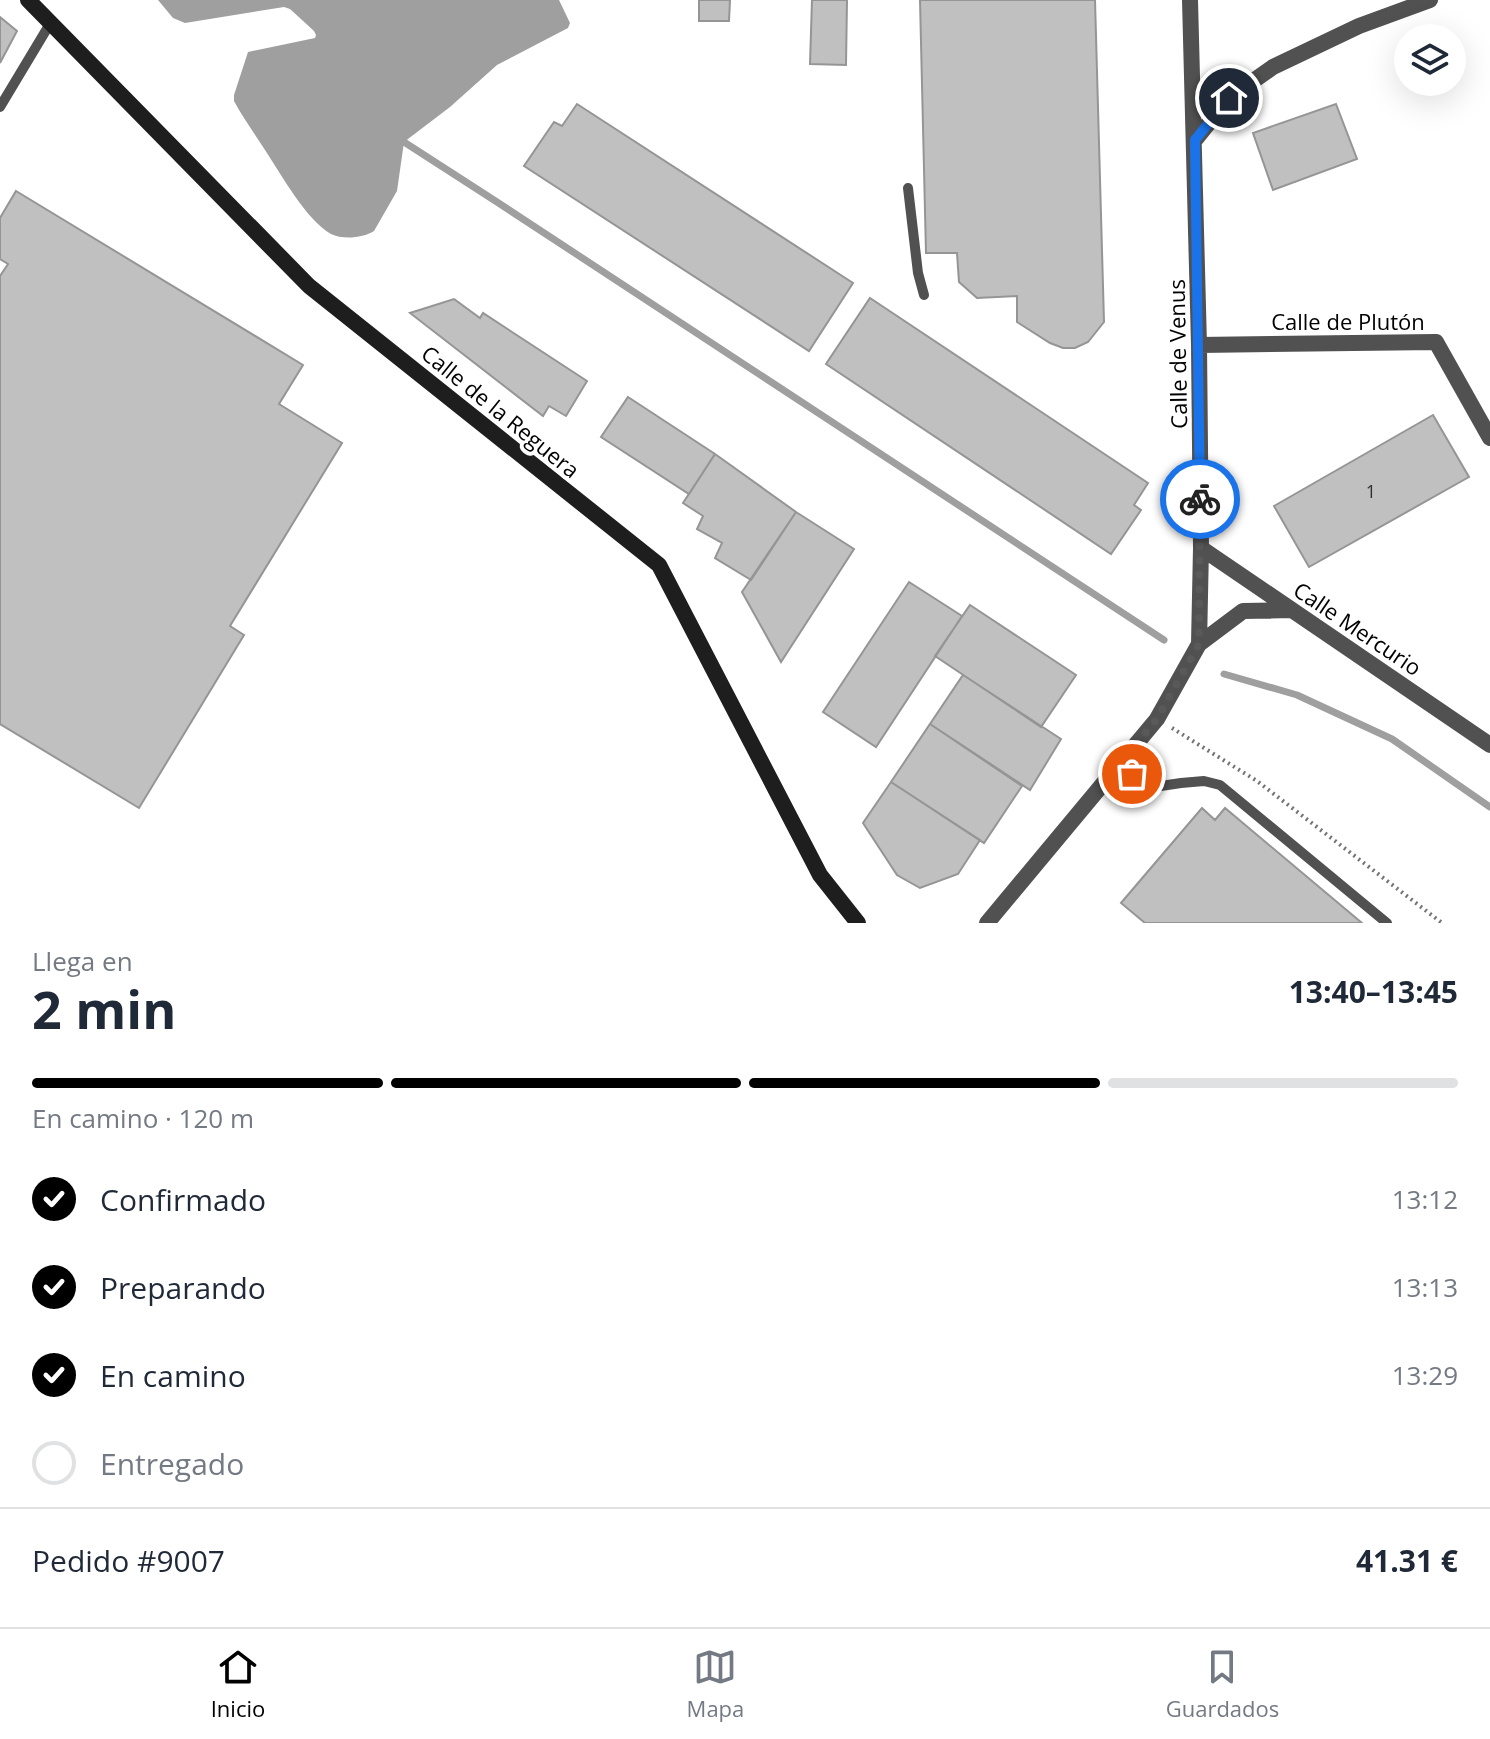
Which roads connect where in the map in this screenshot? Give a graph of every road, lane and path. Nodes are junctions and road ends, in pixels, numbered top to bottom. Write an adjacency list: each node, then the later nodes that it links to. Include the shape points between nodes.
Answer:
1 (28, 0): 4 (street, Calle de la Reguera)
2 (1190, 0): 6 (street, Calle de Venus)
3 (1430, 0): 6 (street, via 1273,67 1229,98)
4 (51, 22): 5 (lane); 17 (street, Calle de la Reguera, via 309,286 659,565 820,875)
5 (0, 107)
6 (1195, 140): 9 (street, Calle de Venus)
7 (908, 188): 8 (lane)
8 (924, 295)
9 (1199, 345): 10 (street, Calle de Plutón, via 1436,342); 11 (street, Calle de Venus)
10 (1490, 438)
11 (1201, 548): 12 (street, Calle Mercurio); 13 (street, Calle de Venus)
12 (1292, 610): 13 (street, via 1243,611); 15 (street, Calle Mercurio)
13 (1199, 644): 14 (street, Calle de Venus)
14 (1157, 719): 16 (street, Calle de Venus); 20 (path, via 1257,781)
15 (1490, 745)
16 (1119, 764): 18 (street, Calle de Venus); 19 (lane, via 1144,785 1220,785)
17 (858, 923)
18 (987, 923)
19 (1387, 923)
20 (1442, 923)

